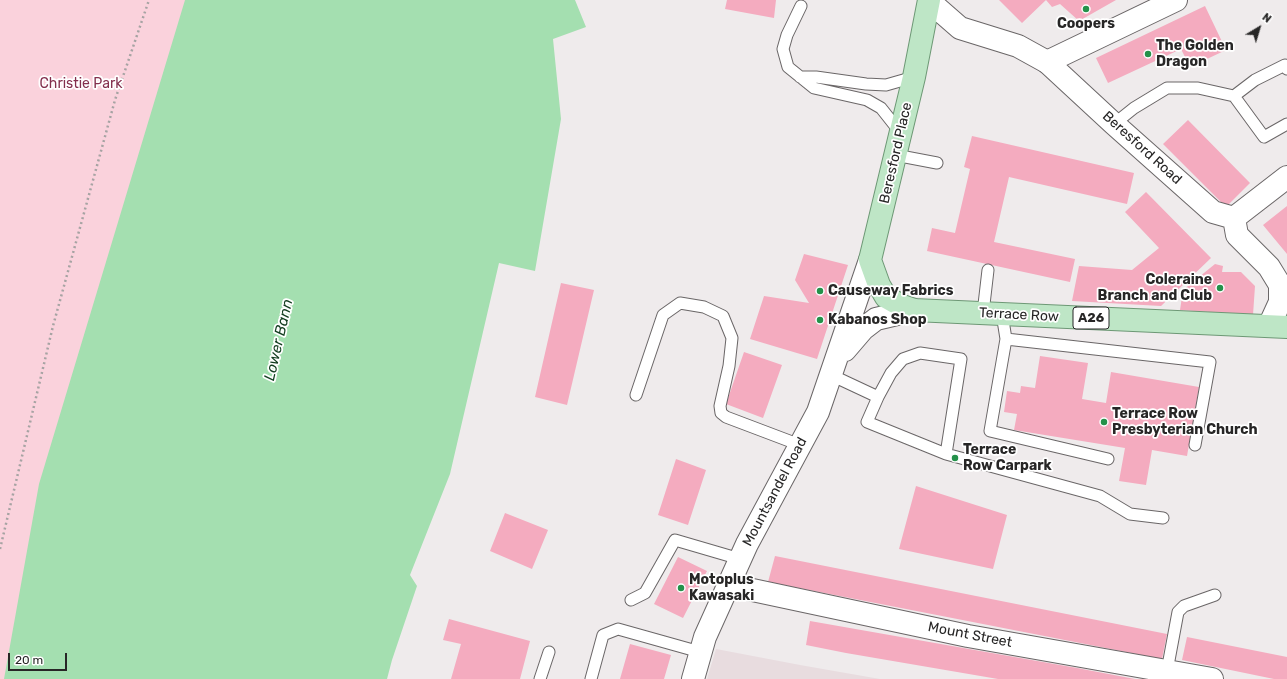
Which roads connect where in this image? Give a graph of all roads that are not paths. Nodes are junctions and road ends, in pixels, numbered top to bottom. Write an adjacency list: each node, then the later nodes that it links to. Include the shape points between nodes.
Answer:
1 (929, 0): 4 (street, Beresford Road, via 960,28 1018,46); 6 (main road, Beresford Place)
2 (1176, 0): 4 (street)
3 (801, 6): 7 (lane, via 783,49 788,67)
4 (1047, 62): 9 (street, Beresford Road)
5 (1287, 68): 8 (lane, via 1285,64)
6 (914, 76): 7 (lane, via 886,85); 11 (main road, Beresford Place)
7 (800, 77): 11 (lane, via 814,88 867,100 881,108)
8 (1234, 96): 9 (lane, via 1198,88 1167,88); 10 (lane, via 1264,137)
9 (1114, 124): 15 (street, Beresford Road, via 1213,212)
10 (1287, 124)
11 (900, 132): 12 (main road, Beresford Place)
12 (895, 155): 13 (lane); 16 (main road, Beresford Place)
13 (936, 163)
14 (1287, 177): 15 (street)
15 (1234, 218): 21 (street, via 1237,235 1269,267 1280,285)
16 (870, 260): 18 (street, Beresford Place); 19 (main road, Terrace Row / A26, via 886,297)
17 (988, 270): 20 (lane)
18 (856, 305): 23 (street, Mountsandel Road)
19 (914, 310): 20 (main road, Terrace Row / A26); 23 (street, Terrace Row, via 876,319 863,329)
20 (992, 314): 21 (main road, Terrace Row / A26); 22 (lane)
21 (1278, 326)
22 (1006, 339): 27 (lane, via 1210,362); 29 (lane, via 990,431)
23 (834, 368): 25 (lane); 26 (street, Mountsandel Road, via 818,412)
24 (636, 395): 26 (lane, via 663,316 680,303 704,307 723,316 732,338 720,406 721,413)
25 (878, 397): 28 (lane, via 866,422); 28 (lane, via 891,373 903,359 920,352 961,359)
26 (800, 445): 31 (street, Mountsandel Road)
27 (1195, 445)
28 (946, 454): 30 (lane, via 1100,496 1130,514)
29 (1108, 459)
30 (1163, 518)
31 (740, 559): 32 (street, Mountsandel Road); 34 (lane, via 675,540 645,593)
32 (729, 585): 36 (street, Mountsandel Road); 37 (street, Mount Street, via 968,636)
33 (1215, 595): 37 (lane, via 1184,606 1178,612)
34 (631, 600)
35 (549, 652): 38 (lane)
36 (700, 652): 39 (lane, via 618,629 603,635); 40 (street, Mountsandel Road)
37 (1167, 671): 41 (street, Mount Street)
38 (540, 679)
39 (591, 679)
40 (693, 679)
41 (1212, 679)

